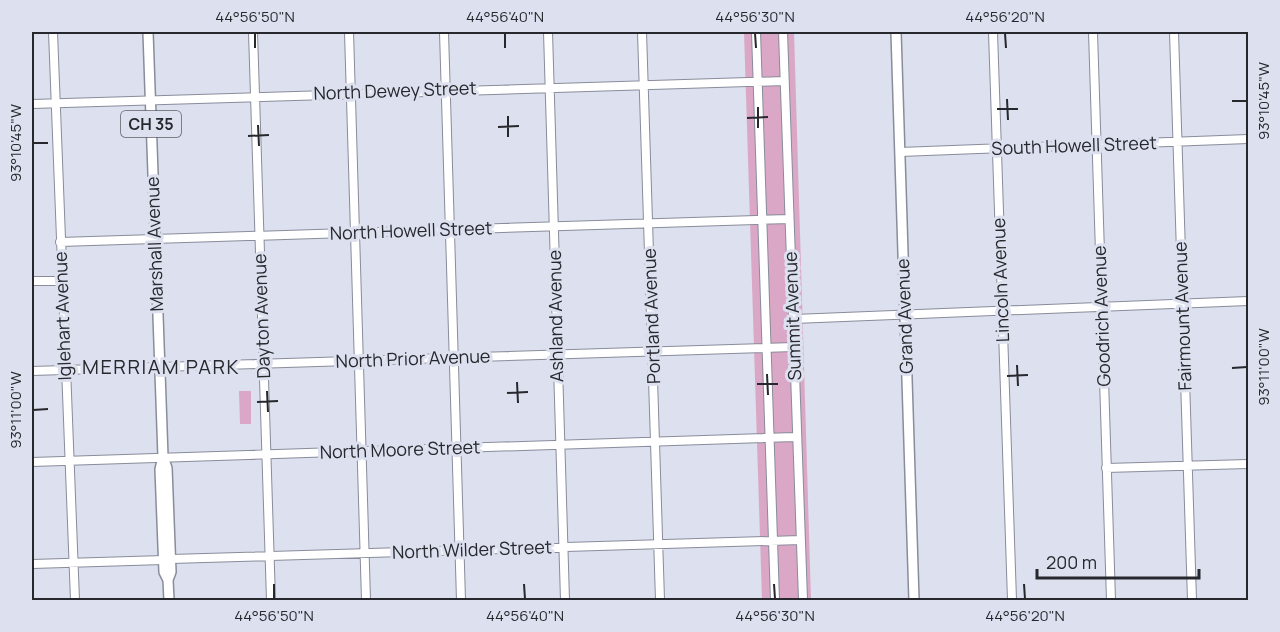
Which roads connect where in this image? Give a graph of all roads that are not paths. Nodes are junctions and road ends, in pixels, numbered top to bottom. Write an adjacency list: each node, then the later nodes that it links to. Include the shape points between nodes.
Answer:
1 (53, 32): 23 (street, Iglehart Avenue)
2 (148, 32): 21 (main road, Marshall Avenue / CH 35)
3 (253, 32): 20 (street, Dayton Avenue)
4 (349, 32): 19 (street)
5 (444, 32): 18 (street)
6 (548, 32): 17 (street, Ashland Avenue)
7 (642, 32): 16 (street, Portland Avenue)
8 (756, 32): 14 (street, Summit Avenue)
9 (783, 32): 15 (street, Summit Avenue)
10 (896, 32): 28 (main road, Grand Avenue)
11 (993, 32): 27 (street, Lincoln Avenue)
12 (1093, 32): 26 (street, Goodrich Avenue)
13 (1174, 32): 25 (street, Fairmount Avenue)
14 (758, 81): 15 (street, North Dewey Street); 16 (street, North Dewey Street); 30 (street, Summit Avenue)
15 (784, 81): 29 (street, Summit Avenue)
16 (644, 84): 17 (street, North Dewey Street); 31 (street, Portland Avenue)
17 (550, 87): 18 (street, North Dewey Street); 32 (street, Ashland Avenue)
18 (446, 90): 19 (street, North Dewey Street); 33 (street)
19 (351, 94): 20 (street, North Dewey Street); 34 (street)
20 (256, 96): 21 (street, North Dewey Street); 35 (street, Dayton Avenue)
21 (150, 100): 23 (street, North Dewey Street); 36 (main road, Marshall Avenue / CH 35)
22 (32, 104): 23 (street, North Dewey Street)
23 (56, 104): 37 (street, Iglehart Avenue)
24 (1248, 139): 25 (street, South Howell Street)
25 (1177, 142): 26 (street, South Howell Street); 41 (street, Fairmount Avenue)
26 (1096, 145): 27 (street, South Howell Street); 42 (street, Goodrich Avenue)
27 (996, 149): 28 (street, South Howell Street); 43 (street, Lincoln Avenue)
28 (900, 152): 44 (main road, Grand Avenue)
29 (789, 219): 30 (street); 45 (street, Summit Avenue)
30 (762, 220): 31 (street, North Howell Street); 47 (street, Summit Avenue)
31 (649, 224): 32 (street, North Howell Street); 48 (street, Portland Avenue)
32 (554, 226): 33 (street, North Howell Street); 49 (street, Ashland Avenue)
33 (450, 229): 34 (street, North Howell Street); 50 (street)
34 (355, 232): 35 (street, North Howell Street); 51 (street)
35 (259, 235): 36 (street, North Howell Street); 52 (street, Dayton Avenue)
36 (155, 239): 37 (street, North Howell Street); 53 (main road, Marshall Avenue / CH 35)
37 (60, 242): 38 (street, Iglehart Avenue)
38 (61, 280): 39 (street); 54 (street, Iglehart Avenue)
39 (32, 281)
40 (1248, 302): 41 (street)
41 (1183, 303): 42 (street); 67 (street, Fairmount Avenue)
42 (1101, 307): 43 (street); 68 (street, Goodrich Avenue)
43 (1002, 312): 44 (street); 89 (street, Lincoln Avenue)
44 (905, 315): 45 (street); 88 (main road, Grand Avenue)
45 (794, 319): 46 (street, Summit Avenue)
46 (794, 347): 47 (street, North Prior Avenue); 56 (street, Summit Avenue)
47 (766, 348): 48 (street, North Prior Avenue); 57 (street, Summit Avenue)
48 (653, 352): 49 (street, North Prior Avenue); 58 (street, Portland Avenue)
49 (557, 354): 50 (street, North Prior Avenue); 59 (street, Ashland Avenue)
50 (454, 358): 51 (street, North Prior Avenue); 60 (street)
51 (359, 361): 52 (street, North Prior Avenue); 61 (street)
52 (264, 364): 53 (street, North Prior Avenue); 62 (street, Dayton Avenue)
53 (159, 367): 54 (street, North Prior Avenue); 63 (main road, Marshall Avenue / CH 35)
54 (65, 370): 55 (street, North Prior Avenue); 64 (street, Iglehart Avenue)
55 (32, 371)
56 (796, 437): 57 (street, North Moore Street); 69 (street, Summit Avenue)
57 (769, 438): 58 (street, North Moore Street); 70 (street, Summit Avenue)
58 (656, 441): 59 (street, North Moore Street); 71 (street, Portland Avenue)
59 (560, 444): 60 (street, North Moore Street); 72 (street, Ashland Avenue)
60 (457, 448): 61 (street, North Moore Street); 73 (street)
61 (362, 451): 62 (street, North Moore Street); 74 (street)
62 (266, 455): 63 (street, North Moore Street); 75 (street, Dayton Avenue)
63 (163, 457): 64 (street, North Moore Street); 76 (main road, Marshall Avenue / CH 35, via 160,469)
64 (69, 460): 65 (street, North Moore Street); 77 (street, Iglehart Avenue)
65 (32, 462)
66 (1248, 464): 67 (street)
67 (1187, 467): 68 (street); 91 (street, Fairmount Avenue)
68 (1106, 468): 90 (street, Goodrich Avenue)
69 (800, 540): 70 (street, North Wilder Street); 87 (street, Summit Avenue)
70 (773, 542): 71 (street, North Wilder Street); 86 (street, Summit Avenue)
71 (658, 544): 72 (street, North Wilder Street); 85 (street, Portland Avenue)
72 (563, 547): 73 (street, North Wilder Street); 84 (street, Ashland Avenue)
73 (460, 550): 74 (street, North Wilder Street); 83 (street)
74 (365, 554): 75 (street, North Wilder Street); 82 (street)
75 (269, 556): 76 (street, North Wilder Street); 81 (street, Dayton Avenue)
76 (167, 560): 77 (street, North Wilder Street); 80 (main road, Marshall Avenue / CH 35, via 164,572)
77 (73, 563): 78 (street, North Wilder Street); 79 (street, Iglehart Avenue)
78 (32, 564)
79 (75, 600)
80 (169, 600)
81 (271, 600)
82 (366, 600)
83 (461, 600)
84 (565, 600)
85 (660, 600)
86 (775, 600)
87 (803, 600)
88 (914, 600)
89 (1012, 600)
90 (1111, 600)
91 (1192, 600)

